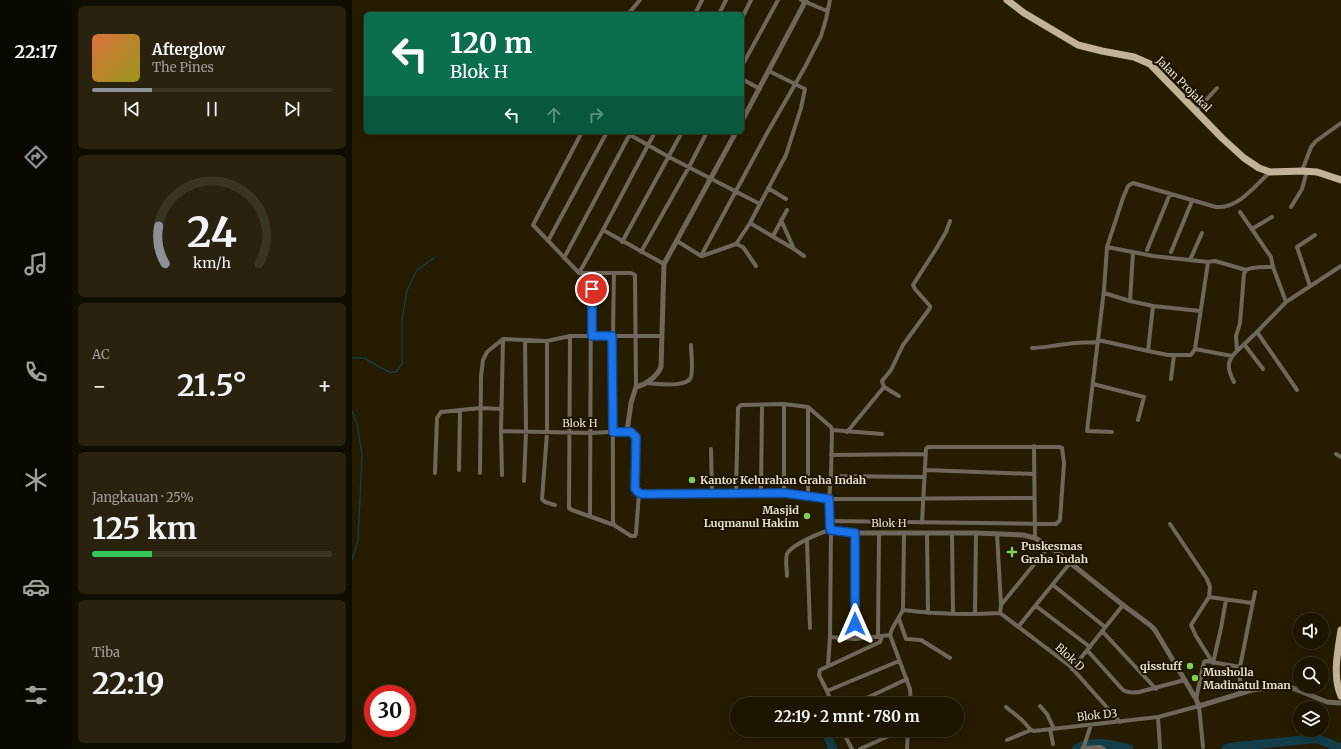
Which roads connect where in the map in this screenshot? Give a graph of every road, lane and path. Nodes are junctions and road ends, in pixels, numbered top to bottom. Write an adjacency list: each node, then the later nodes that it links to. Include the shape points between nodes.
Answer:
1 (640, 0): 10 (street)
2 (702, 0): 11 (street)
3 (726, 0): 12 (street)
4 (751, 0): 13 (street)
5 (778, 0): 14 (street)
6 (830, 0): 9 (street)
7 (1007, 0): 20 (main road, Jalan Projakal, via 1078,45 1134,57 1150,64)
8 (804, 1): 9 (street); 15 (street)
9 (827, 11): 17 (street, via 821,36)
10 (630, 12)
11 (696, 12)
12 (720, 12)
13 (744, 14)
14 (744, 62)
15 (769, 71): 17 (street); 19 (street)
16 (744, 81): 19 (street)
17 (794, 84): 38 (street, via 805,89 801,108 786,155); 39 (street)
18 (1217, 88): 20 (street)
19 (760, 90): 21 (street)
20 (1196, 111): 35 (main road, Jalan Projakal, via 1244,158)
21 (744, 118)
22 (1341, 123): 34 (street, via 1316,140 1311,147)
23 (581, 134): 56 (street, via 533,223)
24 (606, 134): 56 (street)
25 (630, 134): 68 (street)
26 (632, 134): 31 (street)
27 (654, 134): 31 (street)
28 (681, 134): 32 (street)
29 (706, 134): 33 (street)
30 (735, 134): 36 (street)
31 (647, 146): 32 (street); 51 (street)
32 (668, 158): 33 (street); 58 (street)
33 (689, 167): 36 (street); 63 (street)
34 (1305, 171): 35 (main road, Jalan Projakal); 37 (main road, Jalan Projakal); 44 (street, via 1302,189)
35 (1270, 172): 42 (street, via 1240,200 1223,208)
36 (711, 178): 39 (street); 57 (street)
37 (1341, 180)
38 (768, 188): 41 (street); 43 (street)
39 (736, 192): 43 (street); 66 (street)
40 (1170, 194): 42 (street); 60 (street, via 1131,184 1123,198); 62 (street)
41 (786, 199)
42 (1192, 200): 65 (street)
43 (760, 204): 50 (street)
44 (1291, 207)
45 (787, 210): 48 (street)
46 (1240, 212): 52 (street)
47 (1272, 217): 52 (street)
48 (781, 220): 55 (street); 61 (street)
49 (950, 221): 109 (street, via 946,232 913,285 930,308 903,345 882,381)
50 (750, 223): 55 (street); 59 (street)
51 (603, 230): 58 (street); 76 (street)
52 (1252, 230): 74 (street, via 1269,253)
53 (1202, 233): 69 (street)
54 (1316, 234): 79 (street, via 1297,247)
55 (773, 236): 61 (street)
56 (548, 241): 68 (street)
57 (677, 241): 66 (street); 71 (street)
58 (622, 242): 63 (street)
59 (736, 244): 66 (street); 72 (street, via 745,249)
60 (1107, 247): 64 (street); 80 (street)
61 (794, 249): 67 (street)
62 (1146, 250)
63 (641, 252): 71 (street)
64 (1133, 252): 69 (street); 81 (street)
65 (1171, 252)
66 (701, 256)
67 (804, 256)
68 (564, 258): 76 (street)
69 (1190, 260): 70 (street)
70 (1208, 262): 75 (street, via 1214,261); 84 (street)
71 (664, 264): 90 (street)
72 (756, 266)
73 (1341, 266): 79 (street)
74 (1273, 267): 75 (street); 82 (street)
75 (1246, 270): 100 (street, via 1240,328 1236,336)
76 (578, 273): 77 (street)
77 (591, 273): 78 (street); 87 (street)
78 (614, 273): 88 (street); 89 (street, via 635,275)
79 (1310, 286): 82 (street)
80 (1104, 293): 81 (street); 94 (street)
81 (1130, 301): 83 (street)
82 (1286, 302): 85 (street)
83 (1153, 306): 84 (street); 99 (street)
84 (1200, 311): 98 (street)
85 (1257, 332): 95 (street); 110 (street)
86 (570, 336): 87 (street); 93 (street); 127 (street)
87 (592, 336): 88 (street); 128 (street)
88 (612, 336): 89 (street); 122 (street)
89 (635, 336): 90 (street); 108 (street)
90 (662, 336): 106 (street, via 661,368)
91 (503, 339): 92 (street); 115 (street, via 487,352 483,360); 116 (street)
92 (525, 340): 93 (street); 121 (street)
93 (547, 341): 126 (street)
94 (1098, 341): 97 (street); 99 (street); 107 (street)
95 (1244, 344): 100 (street); 103 (street)
96 (691, 345): 106 (street, via 692,373 688,381 670,384)
97 (1032, 348)
98 (1195, 349): 101 (street, via 1191,355); 102 (street)
99 (1148, 351): 101 (street)
100 (1237, 351): 102 (street)
101 (1174, 355): 104 (street)
102 (1232, 356): 105 (street, via 1228,371)
103 (1263, 369)
104 (1172, 379)
105 (1234, 382)
106 (646, 383): 108 (street)
107 (1093, 384): 118 (street, via 1144,397); 125 (street, via 1087,431)
108 (636, 387): 123 (street, via 630,403)
109 (884, 387): 111 (street); 124 (street)
110 (1297, 390)
111 (899, 396)
112 (784, 404): 113 (street); 114 (street); 148 (street)
113 (762, 405): 146 (street, via 741,405 738,408); 147 (street)
114 (808, 406): 119 (street, via 828,423); 150 (street)
115 (481, 408): 116 (street); 117 (street); 138 (street)
116 (502, 409): 120 (street)
117 (460, 410): 136 (street); 139 (street, via 441,412 437,418)
118 (1138, 420)
119 (832, 430): 124 (street); 134 (street)
120 (501, 431): 121 (street, Blok H); 141 (street)
121 (526, 432): 126 (street, Blok H); 144 (street)
122 (613, 432): 123 (street, Blok H); 128 (street, Blok H); 160 (street)
123 (627, 432): 145 (street, via 636,437 634,484)
124 (847, 432): 129 (street)
125 (1112, 432)
126 (547, 433): 127 (street, Blok H); 154 (street, via 542,499)
127 (568, 433): 128 (street, Blok H); 155 (street, via 569,508)
128 (591, 433): 155 (street)
129 (882, 434)
130 (1034, 446): 132 (street, via 930,446 926,449); 140 (street); 158 (street, via 1062,448 1064,463 1060,520 1056,524)
131 (711, 449): 149 (street)
132 (926, 454): 134 (street); 137 (street)
133 (1336, 454): 135 (street)
134 (831, 455): 142 (street)
135 (1341, 457)
136 (459, 470)
137 (925, 470): 140 (street); 143 (street)
138 (480, 472)
139 (435, 473)
140 (1034, 474): 151 (street)
141 (502, 475)
142 (831, 476): 143 (street); 152 (street)
143 (925, 477): 153 (street)
144 (524, 481)
145 (639, 493): 149 (street); 160 (street, via 635,536 628,535)
146 (736, 493): 147 (street); 149 (street)
147 (761, 493): 148 (street)
148 (784, 493): 150 (street)
149 (712, 494)
150 (808, 496): 152 (street)
151 (1034, 498): 153 (street); 158 (street)
152 (829, 499): 153 (street); 156 (street)
153 (924, 499): 157 (street)
154 (555, 505)
155 (590, 517): 160 (street)
156 (830, 521): 157 (street); 161 (street)
157 (922, 523): 158 (street)
158 (1035, 524): 169 (street)
159 (1170, 524): 176 (street, via 1207,579)
160 (614, 526)
161 (830, 530): 162 (street, Blok H); 170 (street); 194 (street)
162 (855, 533): 163 (street, Blok H); 196 (street)
163 (879, 533): 164 (street, Blok H); 195 (street)
164 (904, 533): 166 (street, Blok H); 182 (street)
165 (976, 533): 167 (street, Blok H); 168 (street, Blok H); 186 (street)
166 (927, 534): 167 (street, Blok H); 183 (street)
167 (952, 534): 185 (street)
168 (997, 534): 169 (street, Blok H); 179 (street)
169 (1035, 538): 171 (street, Blok H)
170 (807, 540): 173 (street, via 794,547 787,555); 190 (street)
171 (1049, 546): 172 (street, Blok H); 179 (street)
172 (1070, 563): 174 (street); 180 (street, Blok H)
173 (788, 576)
174 (1053, 585): 181 (street); 189 (street)
175 (1256, 592): 178 (street)
176 (1209, 597): 177 (street); 200 (street, via 1191,625)
177 (1226, 600): 178 (street); 200 (street)
178 (1252, 604): 202 (street)
179 (1001, 605): 184 (street)
180 (1123, 605): 189 (street); 205 (street, Blok H, via 1155,630)
181 (1036, 606): 188 (street); 197 (street)
182 (904, 610): 183 (street); 187 (street)
183 (928, 613): 185 (street)
184 (1000, 613): 186 (street); 188 (street, Blok D)
185 (953, 614): 186 (street)
186 (976, 614)
187 (898, 618): 193 (street); 198 (street, via 906,639 921,640)
188 (1018, 627): 203 (street, Blok D)
189 (1106, 627): 192 (street)
190 (810, 628)
191 (1341, 630): 209 (main road, via 1337,678)
192 (1102, 631): 197 (street); 206 (street)
193 (890, 635): 195 (street); 199 (street)
194 (830, 637): 196 (street); 201 (street)
195 (880, 637): 196 (street); 201 (street, via 880,642)
196 (855, 639)
197 (1088, 648): 203 (street); 206 (street, via 1123,690 1132,693)
198 (950, 658)
199 (899, 661): 204 (street); 207 (street)
200 (1213, 663): 202 (street); 213 (street, via 1206,661 1203,664)
201 (828, 666): 207 (street, via 819,672)
202 (1240, 667): 208 (street)
203 (1072, 669): 219 (street, Blok D)
204 (907, 680): 211 (street); 212 (street)
205 (1185, 680): 206 (street); 213 (street, Blok H)
206 (1156, 689)
207 (827, 691): 210 (street)
208 (1240, 693): 214 (street, via 1290,687 1327,702); 216 (street)
209 (1341, 696)
210 (829, 697)
211 (869, 697)
212 (910, 697)
213 (1196, 699): 216 (street, Blok H)
214 (1341, 703)
215 (1040, 706): 221 (street, via 1047,714)
216 (1199, 706): 218 (street, Blok D3); 228 (street)
217 (1006, 707): 222 (street)
218 (1158, 717): 219 (street, Blok D3); 234 (street)
219 (1120, 722): 220 (street, Blok D3)
220 (1091, 725): 221 (street, Blok D3); 229 (street)
221 (1052, 729): 222 (street, Blok D3); 227 (street)
222 (1031, 730): 226 (street, Blok D3)
223 (846, 737): 230 (street)
224 (887, 737): 231 (street)
225 (908, 737): 232 (street)
226 (1007, 740)
227 (1053, 744)
228 (1203, 747)
229 (1083, 748): 233 (street)
230 (852, 749)
231 (860, 749)
232 (907, 749)
233 (1104, 749)
234 (1160, 749)

